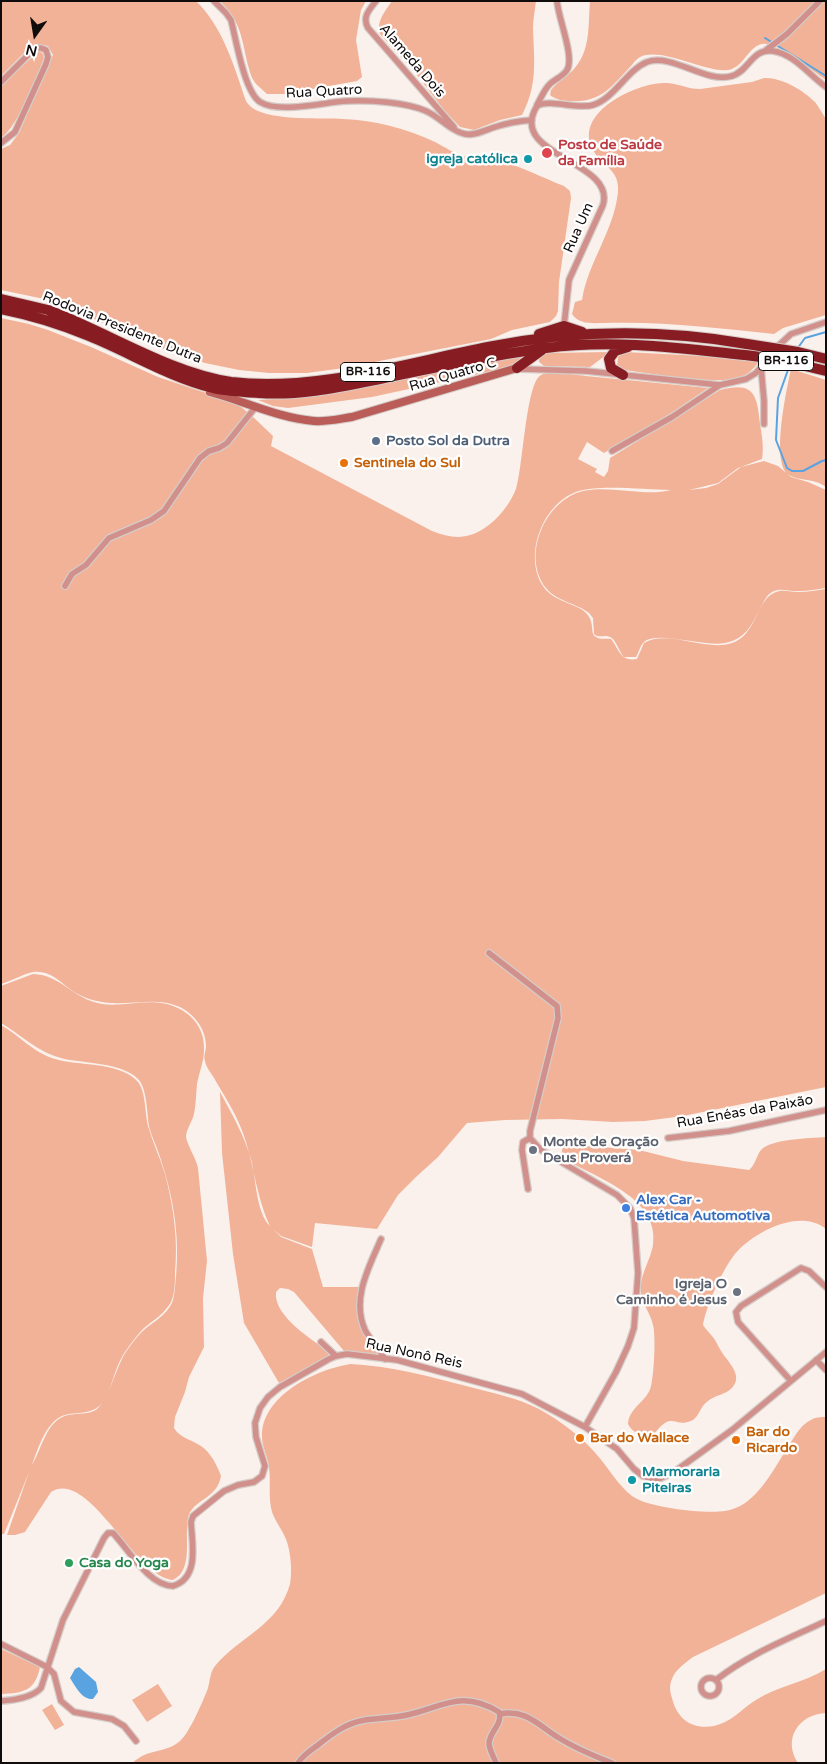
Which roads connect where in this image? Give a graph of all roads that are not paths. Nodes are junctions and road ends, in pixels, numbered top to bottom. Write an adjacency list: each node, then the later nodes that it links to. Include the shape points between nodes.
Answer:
1 (214, 1): 10 (street, Rua Quatro, via 231,20 247,82 262,103 282,107 346,101 397,104 426,111)
2 (376, 1): 10 (street, Alameda Dois, via 366,16 368,28)
3 (558, 1): 8 (street, via 569,65 564,74 545,90)
4 (820, 1): 5 (street)
5 (765, 51): 7 (street, via 778,52); 8 (street, via 733,76 726,77 650,61 641,65 598,103 576,106 545,102)
6 (1, 82): 11 (street, via 35,48 46,50 46,64 15,132)
7 (826, 87)
8 (536, 107): 9 (street)
9 (532, 120): 10 (street, via 516,121 472,135); 15 (street, Rua Um, via 536,137 597,180 604,198 570,280)
10 (459, 132)
11 (1, 143)
12 (1, 299): 18 (highway, Rodovia Presidente Dutra / BR-116, via 56,313 180,368 216,379 251,384 314,382)
13 (1, 309): 16 (highway, Rodovia Presidente Dutra / BR-116)
14 (826, 322): 22 (street, Rua Quatro C, via 787,338)
15 (564, 326): 17 (highway); 18 (highway)
16 (67, 328): 20 (highway, Rodovia Presidente Dutra / BR-116, via 197,383 259,393 317,391); 23 (street, Rua Quatro C, via 187,384 315,421 352,417)
17 (592, 334): 18 (highway, Rodovia Presidente Dutra / BR-116); 21 (highway, Rodovia Presidente Dutra / BR-116, bridge, via 710,338)
18 (502, 345)
19 (643, 345): 20 (highway, Rodovia Presidente Dutra / BR-116); 24 (highway, Rodovia Presidente Dutra / BR-116, bridge, via 776,359); 25 (highway, via 615,351 610,356 611,368)
20 (546, 348): 23 (highway)
21 (826, 359)
22 (760, 367): 26 (street, Rua Quatro C, via 746,379); 28 (street)
23 (517, 368): 25 (street, Rua Quatro C)
24 (826, 370)
25 (623, 375): 26 (street, Rua Quatro C)
26 (720, 385): 29 (street)
27 (254, 409): 30 (street, via 227,443 200,458 164,511 110,538 86,565 72,574)
28 (764, 424)
29 (612, 451)
30 (65, 586)
31 (489, 953): 33 (street, via 557,1006 559,1013)
32 (826, 1110): 34 (street, Rua Enéas da Paixão, via 729,1131)
33 (530, 1138): 35 (street, via 523,1142 522,1150); 45 (street, via 541,1150 617,1195 630,1208 634,1218 638,1273 634,1328 616,1372)
34 (668, 1138)
35 (528, 1189)
36 (381, 1239): 41 (street, via 361,1292 360,1311 366,1331)
37 (825, 1283): 44 (street, via 809,1271 798,1269 736,1312 738,1322)
38 (321, 1342): 40 (street)
39 (826, 1352): 42 (street, Rua Nonô Reis)
40 (336, 1356): 41 (street, Rua Nonô Reis); 48 (street, Rua Nonô Reis, via 280,1387 260,1408 255,1432 265,1463 264,1473 257,1480 224,1491 193,1516 192,1566 184,1581 170,1586 157,1581 112,1532 106,1534 63,1620)
41 (385, 1358): 45 (street, Rua Nonô Reis, via 522,1394)
42 (816, 1360): 43 (street); 44 (street, Rua Nonô Reis)
43 (826, 1370)
44 (791, 1381): 45 (street, Rua Nonô Reis, via 718,1441 661,1478 640,1474 622,1453)
45 (586, 1427)
46 (826, 1621): 49 (street, via 756,1654)
47 (1, 1644): 48 (street)
48 (47, 1667): 50 (street, via 37,1691); 52 (street, via 54,1674 61,1701 74,1712 112,1719 124,1726)
49 (716, 1680)
50 (1, 1701)
51 (500, 1714): 53 (street, via 473,1702 450,1701 416,1713 364,1720 331,1734); 54 (street, via 500,1721 489,1742); 55 (street, via 512,1712 525,1716 576,1748)
52 (136, 1741)
53 (298, 1763)
54 (496, 1763)
55 (612, 1763)

